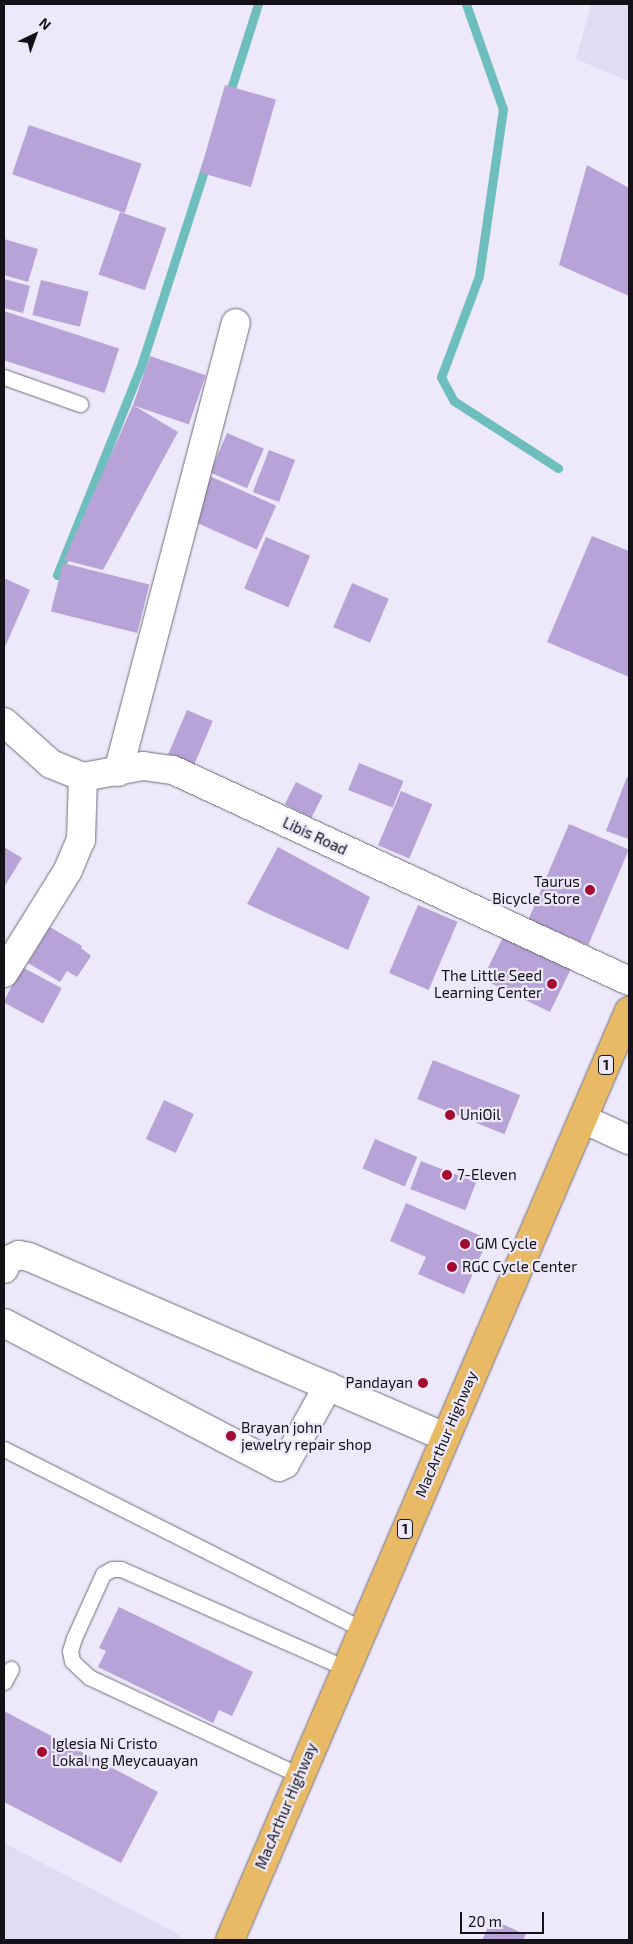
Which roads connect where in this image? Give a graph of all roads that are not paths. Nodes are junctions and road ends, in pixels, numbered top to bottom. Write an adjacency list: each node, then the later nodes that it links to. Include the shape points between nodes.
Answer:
1 (236, 323): 5 (street)
2 (4, 377): 3 (lane)
3 (80, 404)
4 (4, 722): 6 (street, via 51,764)
5 (118, 772): 6 (street, Libis Road); 8 (street, Libis Road, via 143,766 172,770)
6 (83, 777): 7 (street, via 81,840 68,870)
7 (4, 973)
8 (629, 981)
9 (629, 1011): 10 (highway, MacArthur Highway / 1)
10 (583, 1119): 11 (street); 15 (highway, MacArthur Highway / 1)
11 (629, 1140)
12 (4, 1269): 14 (street, via 8,1260 19,1255 29,1257)
13 (4, 1323): 14 (street, via 279,1468 285,1464)
14 (328, 1386): 15 (street)
15 (444, 1437): 17 (highway, MacArthur Highway / 1)
16 (4, 1449): 17 (lane)
17 (362, 1630): 18 (highway, MacArthur Highway / 1)
18 (345, 1668): 19 (highway, MacArthur Highway / 1); 19 (lane, via 121,1568 112,1568 103,1574 74,1638 70,1651 72,1660 90,1676)
19 (299, 1775): 20 (highway, MacArthur Highway / 1)
20 (230, 1940)

